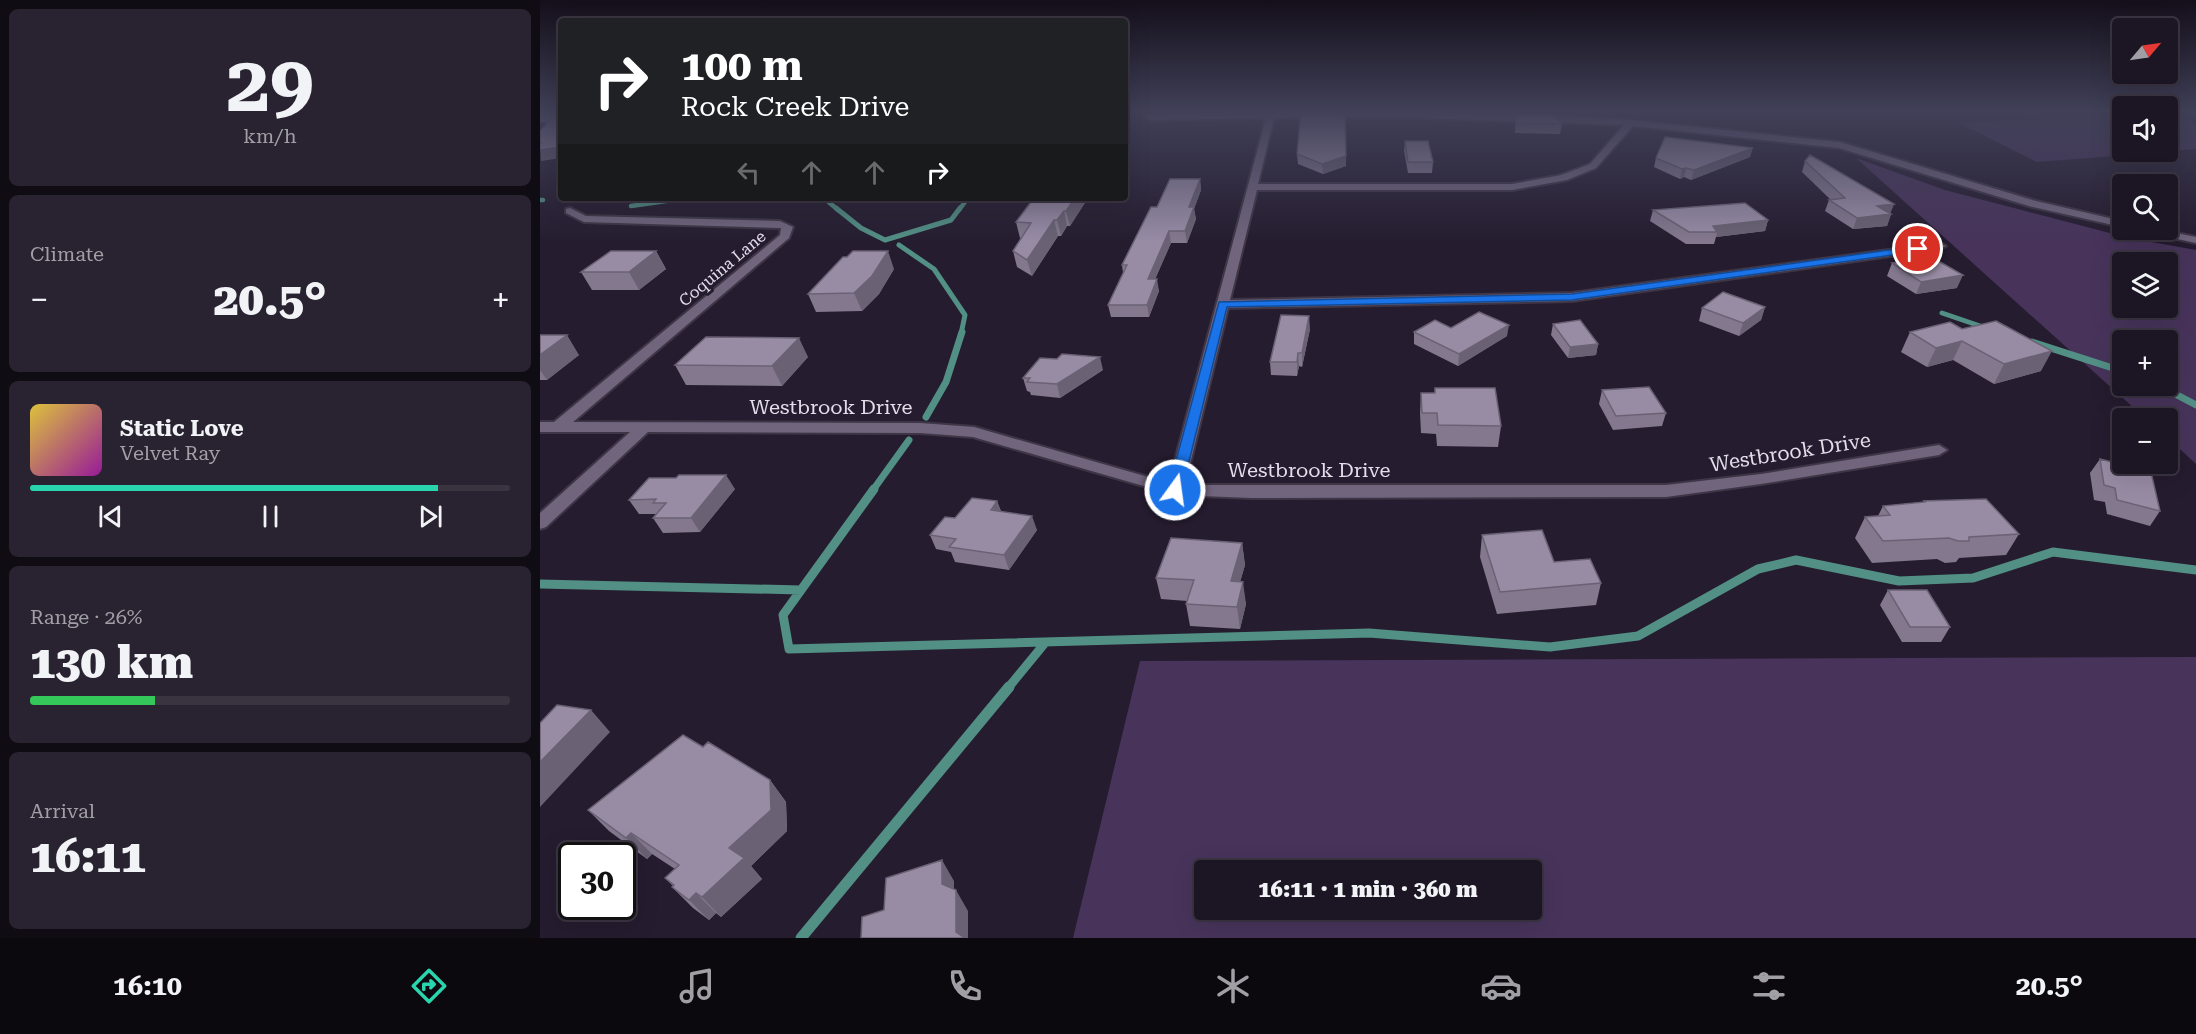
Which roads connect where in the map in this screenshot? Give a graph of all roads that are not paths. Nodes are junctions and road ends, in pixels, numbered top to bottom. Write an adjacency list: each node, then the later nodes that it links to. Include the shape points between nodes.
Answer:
1 (1260, 155): 4 (street)
2 (1603, 155): 4 (street, via 1593,166 1563,178 1512,187)
3 (1872, 155): 6 (street, via 2033,204)
4 (1251, 187): 10 (street)
5 (570, 211): 11 (street, Coquina Lane, via 584,219 780,224 788,231)
6 (2112, 222)
7 (2178, 236): 8 (street)
8 (2196, 240)
9 (1940, 246): 10 (street, via 1572,297)
10 (1223, 304): 15 (street)
11 (560, 426): 12 (street, Westbrook Drive); 13 (street, Westbrook Drive)
12 (540, 427)
13 (642, 429): 15 (street, Westbrook Drive, via 920,428 974,432); 16 (street)
14 (1939, 450): 15 (street, Westbrook Drive, via 1666,491)
15 (1175, 490)
16 (540, 523)

